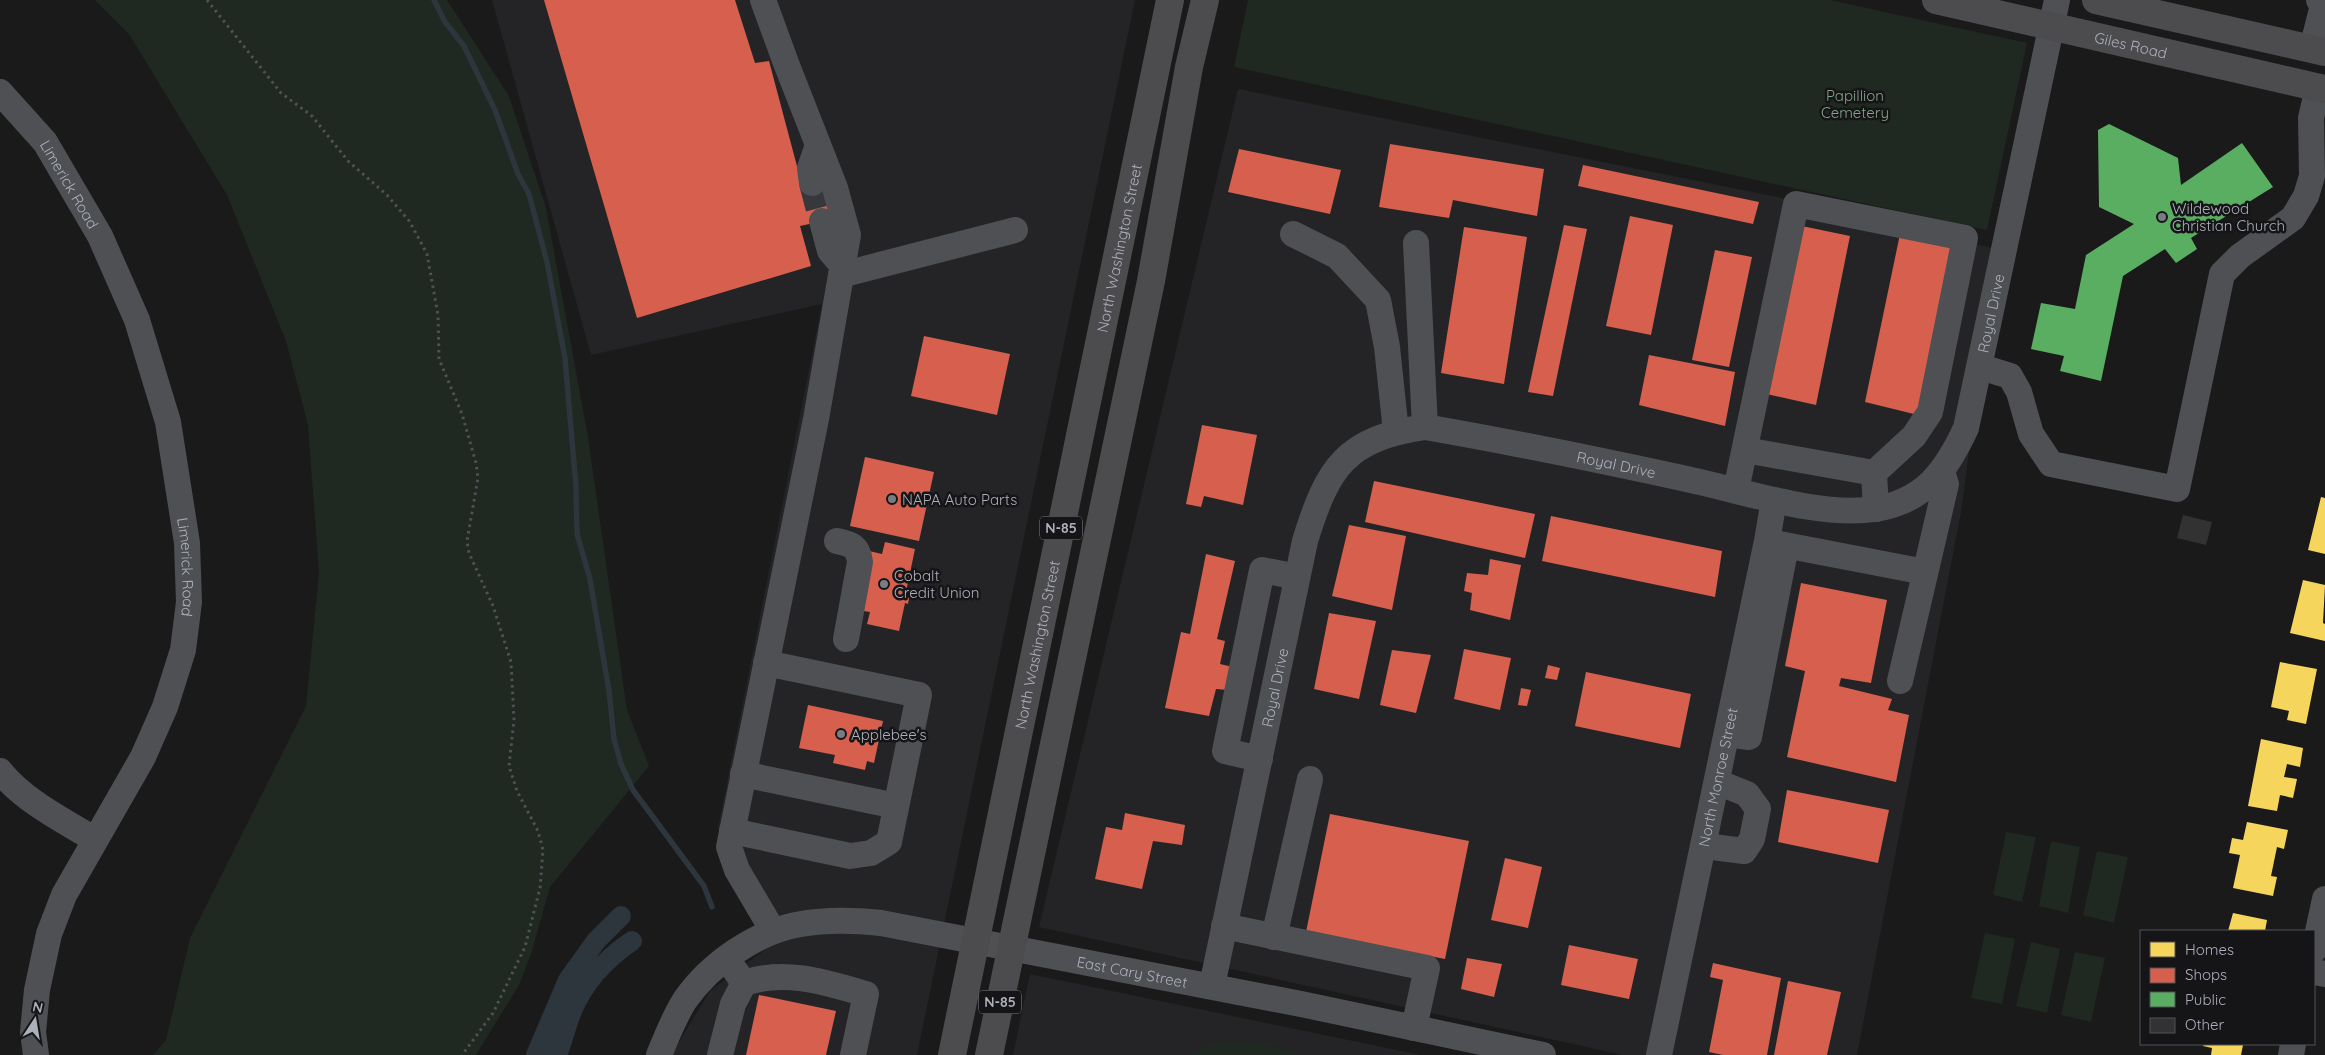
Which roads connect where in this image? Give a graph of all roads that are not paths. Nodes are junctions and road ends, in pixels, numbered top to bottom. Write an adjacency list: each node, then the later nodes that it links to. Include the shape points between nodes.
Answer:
1 (763, 0): 12 (street)
2 (1170, 0): 54 (main road, North Washington Street / N-85)
3 (1205, 0): 56 (main road, N-85, via 1189,67 1151,281)
4 (1936, 0): 8 (main road, Giles Road)
5 (2057, 0): 8 (street, Royal Drive)
6 (2096, 0): 9 (main road)
7 (2319, 0): 9 (street, via 2324,1)
8 (2051, 27): 10 (main road, Giles Road); 19 (street, Royal Drive)
9 (2318, 50)
10 (2322, 89): 21 (street, via 2311,118 2312,176 2306,196 2293,218 2240,256 2222,274 2177,489 2051,464 2031,434 2019,392 2010,376)
11 (0, 92): 48 (street, Limerick Road, via 45,142 100,236 137,320 168,422 187,543 189,602 183,650 168,698 143,757)
12 (818, 145): 13 (street, via 810,168); 20 (street, via 835,188 848,235)
13 (812, 183)
14 (822, 221): 20 (street, via 830,251)
15 (1015, 230): 20 (street)
16 (1293, 234): 25 (street, via 1337,256 1378,300)
17 (1965, 238): 19 (street); 22 (street); 26 (street, via 1796,204)
18 (1416, 243): 24 (street)
19 (2004, 244): 21 (street, Royal Drive)
20 (842, 270): 39 (street, via 816,419)
21 (1980, 367): 23 (street, Royal Drive)
22 (1930, 412): 23 (street); 29 (street, via 1914,436)
23 (1967, 424): 28 (street, Royal Drive)
24 (1425, 427): 25 (street, Royal Drive); 30 (street, Royal Drive)
25 (1396, 432): 37 (street, Royal Drive, via 1365,443 1342,461 1318,499)
26 (1745, 450): 27 (street); 30 (street)
27 (1814, 463): 29 (street); 32 (street)
28 (1942, 472): 33 (street, Royal Drive, via 1925,489); 36 (street, via 1946,484)
29 (1874, 473): 33 (street)
30 (1736, 490): 31 (street, Royal Drive)
31 (1774, 500): 32 (street, Royal Drive); 35 (street, North Monroe Street)
32 (1806, 505): 33 (street, Royal Drive, via 1846,511)
33 (1876, 509)
34 (837, 541): 38 (street, via 856,548 860,562)
35 (1777, 544): 36 (street); 45 (street, North Monroe Street, via 1746,694 1727,734)
36 (1925, 572): 40 (street)
37 (1297, 577): 41 (street, Royal Drive); 41 (street, via 1262,570 1227,742 1226,751)
38 (846, 639)
39 (766, 663): 43 (street); 46 (street, via 919,695)
40 (1900, 681)
41 (1260, 759): 51 (street, Royal Drive)
42 (0, 770): 48 (street, via 8,782)
43 (744, 774): 46 (street); 47 (street)
44 (1310, 779): 53 (street)
45 (1717, 782): 49 (street, North Monroe Street); 49 (street, via 1747,794 1758,809 1752,838 1744,851)
46 (896, 806): 47 (street, via 889,842 871,853 850,856)
47 (732, 831): 52 (street, via 729,847 737,870)
48 (94, 839): 61 (street, Limerick Road, via 64,895 49,934 37,990 33,1032)
49 (1705, 846): 68 (street, North Monroe Street)
50 (2325, 899): 55 (street)
51 (1224, 926): 53 (street); 59 (street, Royal Drive)
52 (773, 932): 54 (street, East Cary Street, via 800,924 859,921); 57 (street, East Cary Street)
53 (1274, 937): 60 (street, via 1427,968)
54 (975, 941): 56 (street, East Cary Street); 65 (main road, North Washington Street / N-85)
55 (2315, 945)
56 (1011, 949): 59 (street, East Cary Street); 66 (main road, N-85)
57 (726, 958): 58 (street); 62 (street, East Cary Street, via 686,999)
58 (744, 983): 63 (street, via 733,1004); 64 (street, via 761,977 795,977 866,994)
59 (1212, 986): 60 (street, East Cary Street)
60 (1414, 1028): 67 (street, East Cary Street)
61 (36, 1055)
62 (658, 1055)
63 (720, 1055)
64 (853, 1055)
65 (952, 1055)
66 (989, 1055)
67 (1543, 1055)
68 (1659, 1055)

